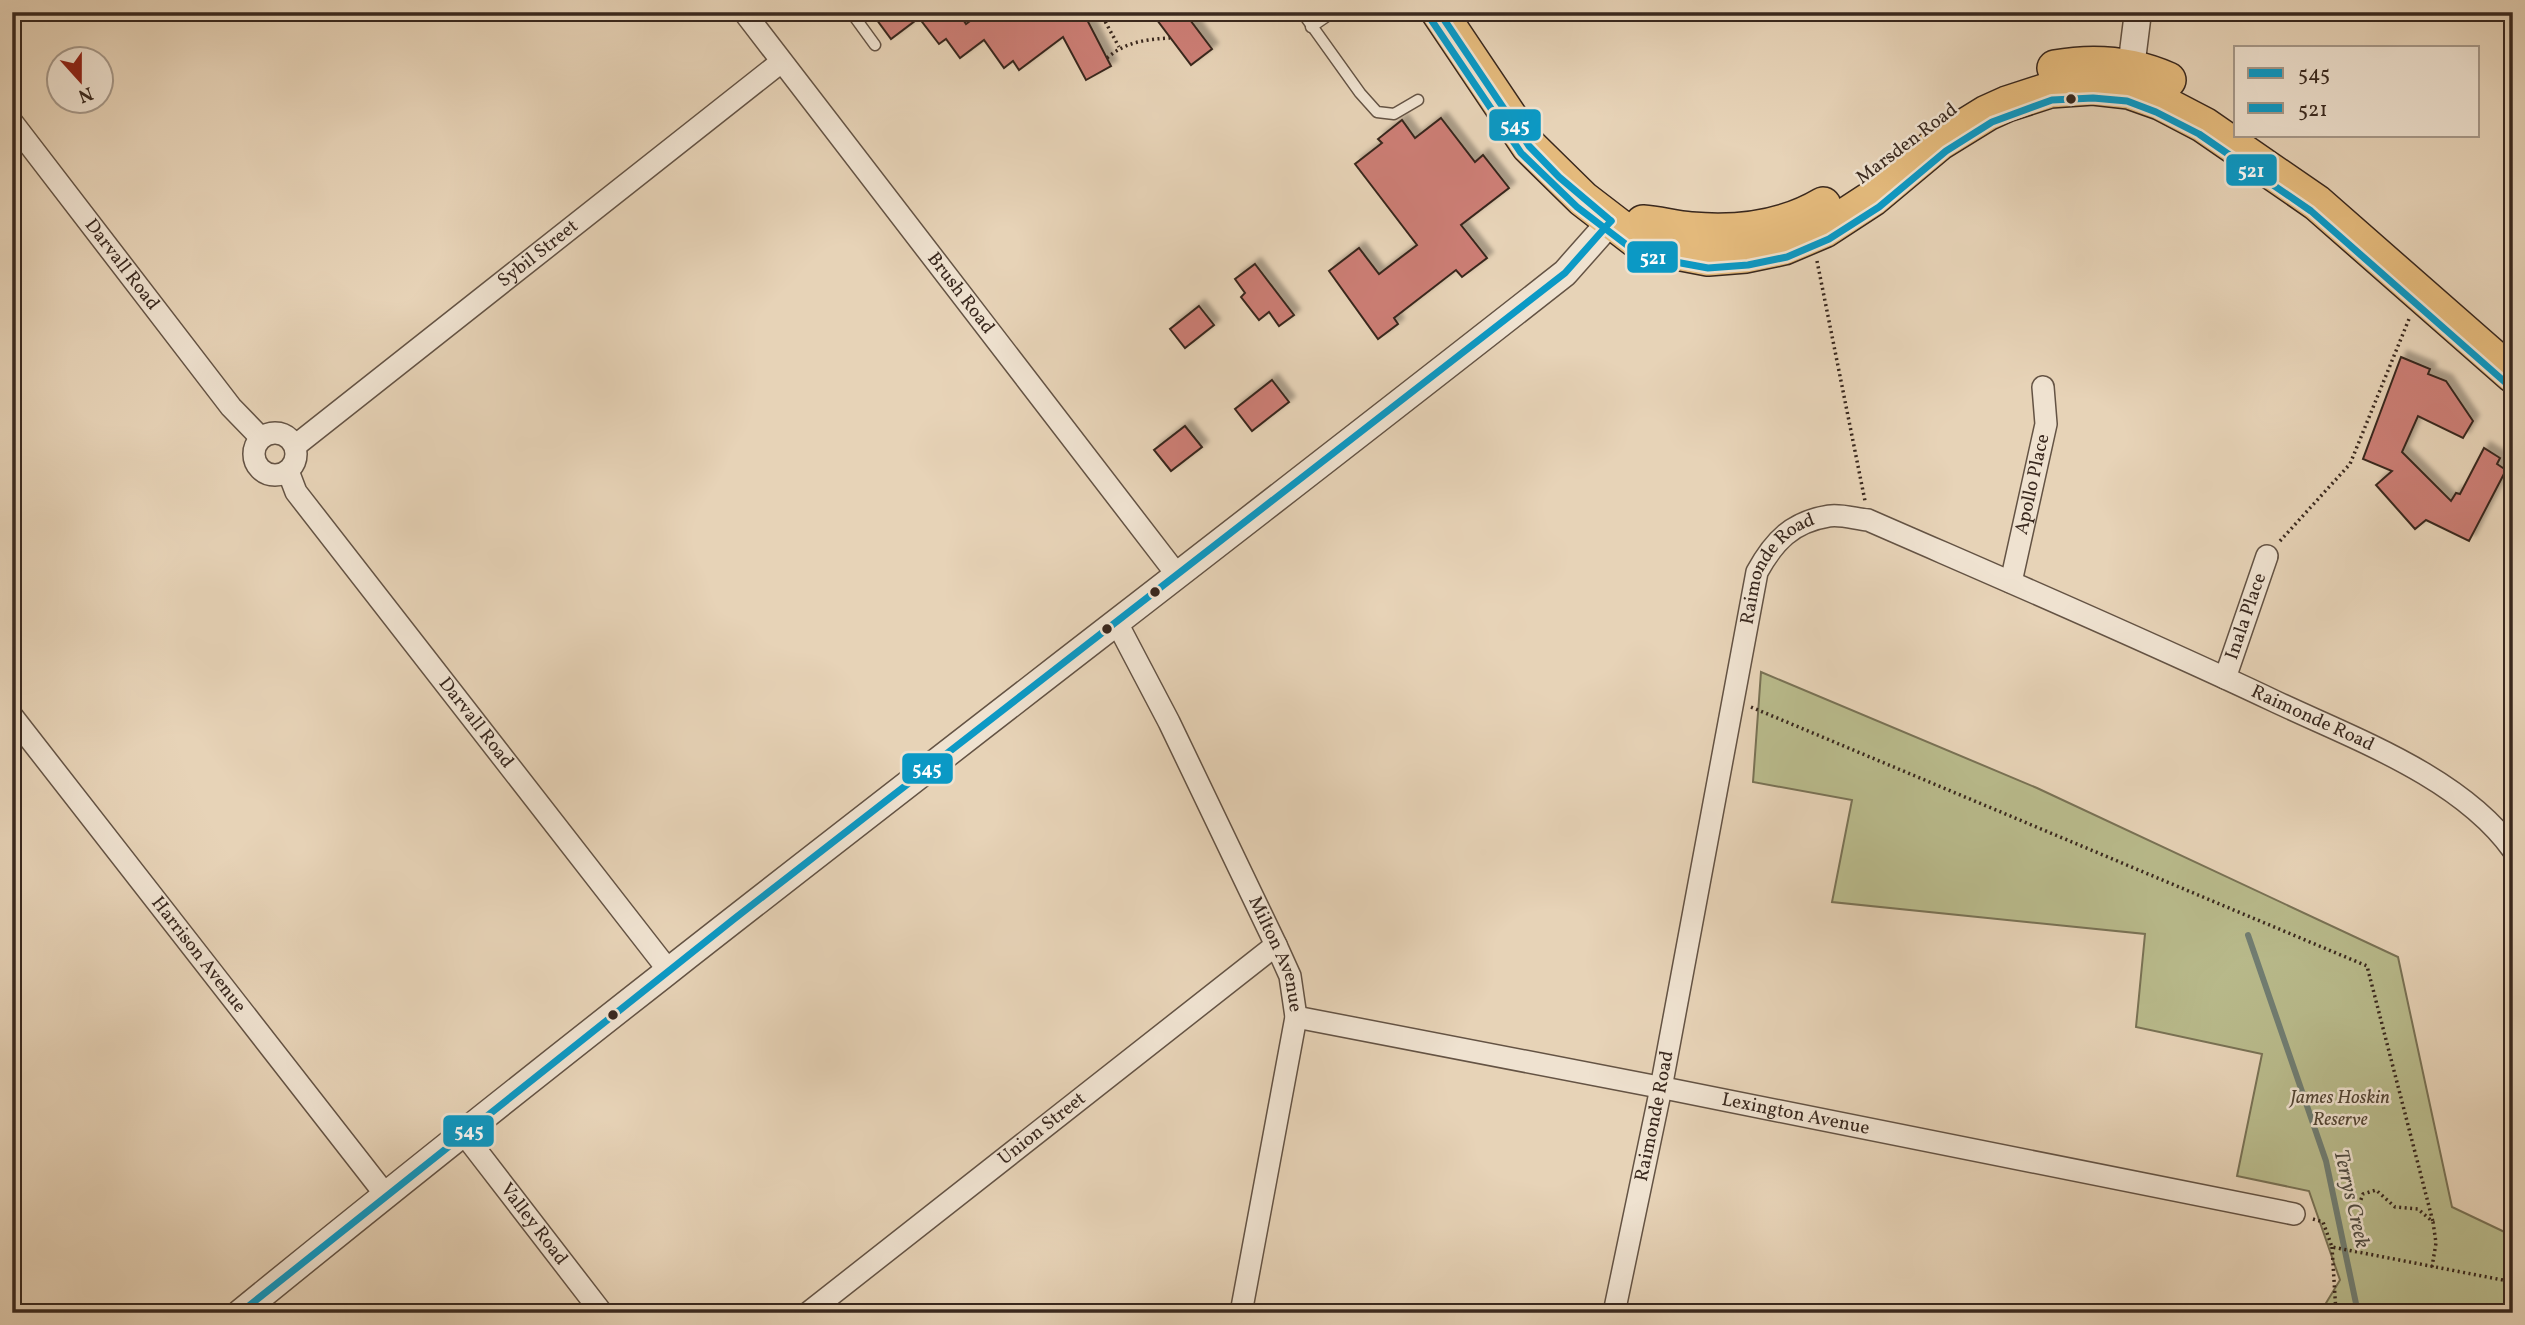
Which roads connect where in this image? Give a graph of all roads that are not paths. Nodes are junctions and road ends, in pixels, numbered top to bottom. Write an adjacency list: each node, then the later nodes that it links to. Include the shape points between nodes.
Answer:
1 (744, 12): 9 (street, Brush Road)
2 (851, 12): 8 (lane)
3 (1302, 12): 7 (lane)
4 (1333, 12): 7 (lane)
5 (1439, 12): 16 (highway, Marsden Road, via 1529,146)
6 (2138, 12): 10 (street)
7 (1311, 26): 11 (lane, via 1377,112 1394,114)
8 (875, 45)
9 (781, 62): 20 (street, Sybil Street); 23 (street, Brush Road)
10 (2131, 68): 12 (highway, Marsden Road, via 2192,92); 16 (highway, Marsden Road, via 2099,63 2066,66 2001,82 1934,120 1846,190 1816,209 1786,220 1721,232)
11 (1418, 100)
12 (2234, 119)
13 (12, 122): 19 (street, Darvall Road, via 231,407)
14 (2257, 136): 15 (highway, Marsden Road)
15 (2318, 205): 16 (highway, Marsden Road, via 2193,119 2129,91 2093,87 2029,95 1987,113 1940,142 1873,198 1824,230 1784,247 1708,258 1639,242); 17 (highway, Marsden Road)
16 (1611, 221): 23 (street, via 1565,273)
17 (2513, 375)
18 (2043, 387): 24 (street, Apollo Place, via 2046,424)
19 (261, 438): 20 (street, via 275,432); 21 (street, via 253,455 260,469 278,475)
20 (295, 446): 21 (street, via 294,463)
21 (288, 471): 30 (street, Darvall Road, via 296,492)
22 (2267, 556): 26 (street, Inala Place)
23 (1178, 576): 25 (street)
24 (2011, 582): 26 (street, Raimonde Road); 32 (street, Raimonde Road, via 1868,520 1830,515 1795,527 1771,547 1757,572)
25 (1117, 624): 29 (street, Milton Avenue); 30 (street)
26 (2225, 678): 28 (street, Raimonde Road, via 2430,778 2467,801)
27 (12, 716): 34 (street, Harrison Avenue)
28 (2513, 850)
29 (1276, 945): 31 (street, Milton Avenue, via 1290,976); 38 (street, Union Street)
30 (669, 971): 33 (street)
31 (1296, 1017): 32 (street, Lexington Avenue); 39 (street, Milton Avenue)
32 (1661, 1088): 35 (street, Lexington Avenue); 40 (street, Raimonde Road)
33 (464, 1134): 34 (street); 37 (street, Valley Road)
34 (385, 1195): 36 (street)
35 (2294, 1214)
36 (240, 1313)
37 (602, 1313)
38 (808, 1313)
39 (1241, 1313)
40 (1614, 1313)

